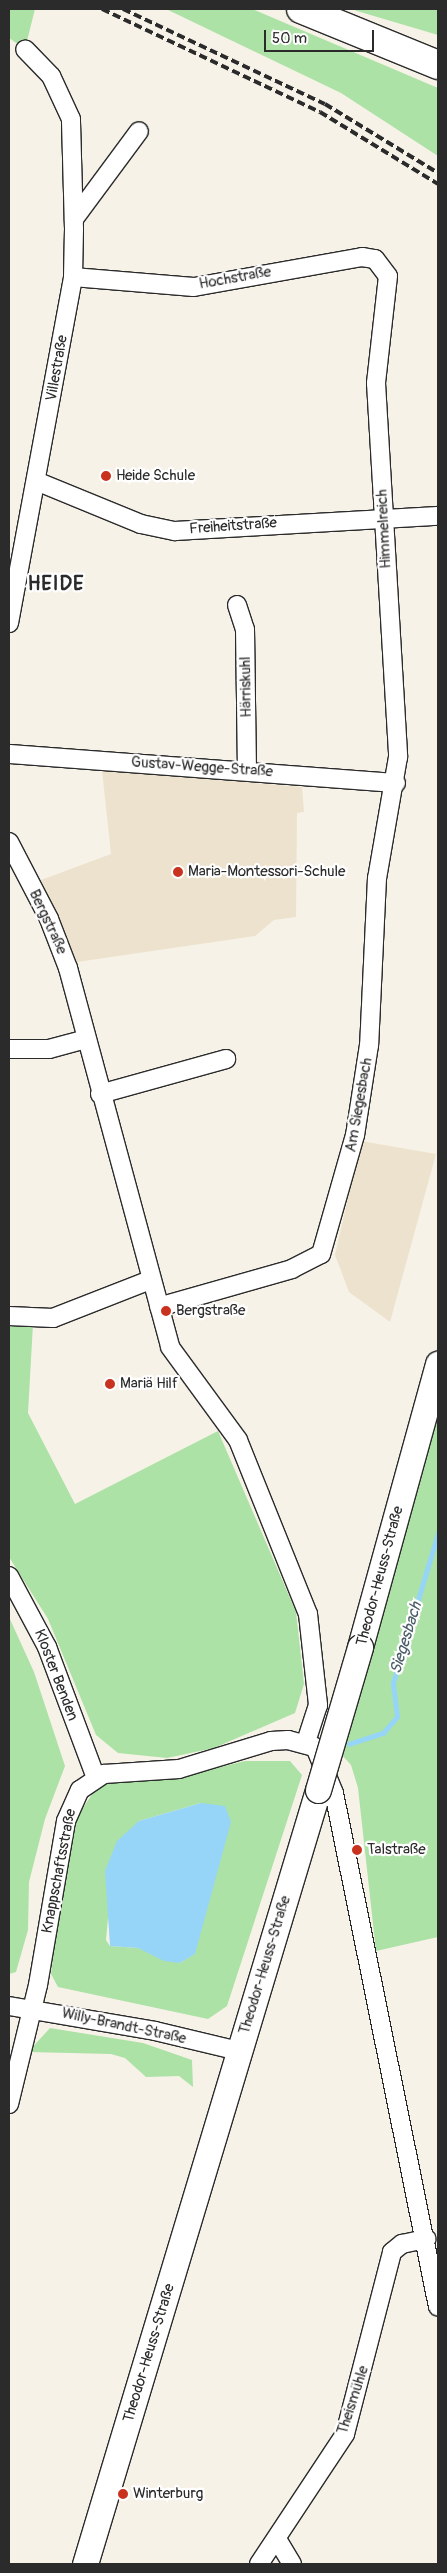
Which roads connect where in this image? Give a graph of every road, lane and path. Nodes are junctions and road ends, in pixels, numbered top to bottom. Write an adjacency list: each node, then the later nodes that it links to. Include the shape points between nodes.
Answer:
1 (300, 9): 3 (main road)
2 (25, 49): 5 (street, Villestraße, via 51,76 72,119)
3 (438, 65)
4 (140, 132): 5 (street)
5 (74, 219): 7 (street, Villestraße)
6 (388, 276): 7 (street, Hochstraße, via 375,259 362,257 194,286); 9 (street, Himmelreich, via 376,383)
7 (72, 277): 8 (street, Villestraße)
8 (36, 481): 9 (street, Freiheitstraße, via 141,524 175,531); 12 (street, Villestraße)
9 (382, 516): 10 (street, Freiheitstraße); 15 (street, Himmelreich, via 398,757)
10 (438, 516)
11 (237, 605): 14 (street, Härriskuhl, via 245,630)
12 (9, 623)
13 (9, 754): 14 (street, Gustav-Wegge-Straße)
14 (248, 769): 15 (street, Gustav-Wegge-Straße)
15 (396, 783): 23 (street, Am Siegesbach, via 377,878 369,1044 358,1117 327,1244 321,1254 292,1269)
16 (9, 842): 17 (street, Bergstraße)
17 (16, 873): 18 (street, Bergstraße, via 68,968)
18 (86, 1039): 19 (street, via 49,1049); 21 (street, Bergstraße)
19 (9, 1049)
20 (226, 1059): 21 (street)
21 (100, 1094): 22 (street, Bergstraße)
22 (150, 1280): 23 (street, Bergstraße); 24 (street, via 53,1318)
23 (159, 1307): 27 (street, Bergstraße, via 178,1363 222,1414 248,1461 308,1614 318,1705)
24 (9, 1316)
25 (438, 1364): 31 (main road, Theodor-Heuss-Straße, bridge, via 360,1647)
26 (9, 1576): 28 (street, Kloster Benden, via 47,1647)
27 (306, 1743): 28 (street, via 271,1741 179,1768); 33 (street, via 315,1747 334,1792)
28 (96, 1778): 30 (street, Knappschaftsstraße, via 80,1790 66,1822)
29 (9, 2006): 30 (street, Willy-Brandt-Straße)
30 (31, 2008): 31 (street, Willy-Brandt-Straße); 32 (street)
31 (239, 2052): 36 (main road, Theodor-Heuss-Straße)
32 (9, 2104)
33 (426, 2239): 34 (street); 35 (street, Theismühle, via 402,2244 392,2252 345,2434)
34 (438, 2307)
35 (277, 2539): 37 (street, Theismühle); 38 (street)
36 (85, 2564)
37 (259, 2564)
38 (292, 2564)

